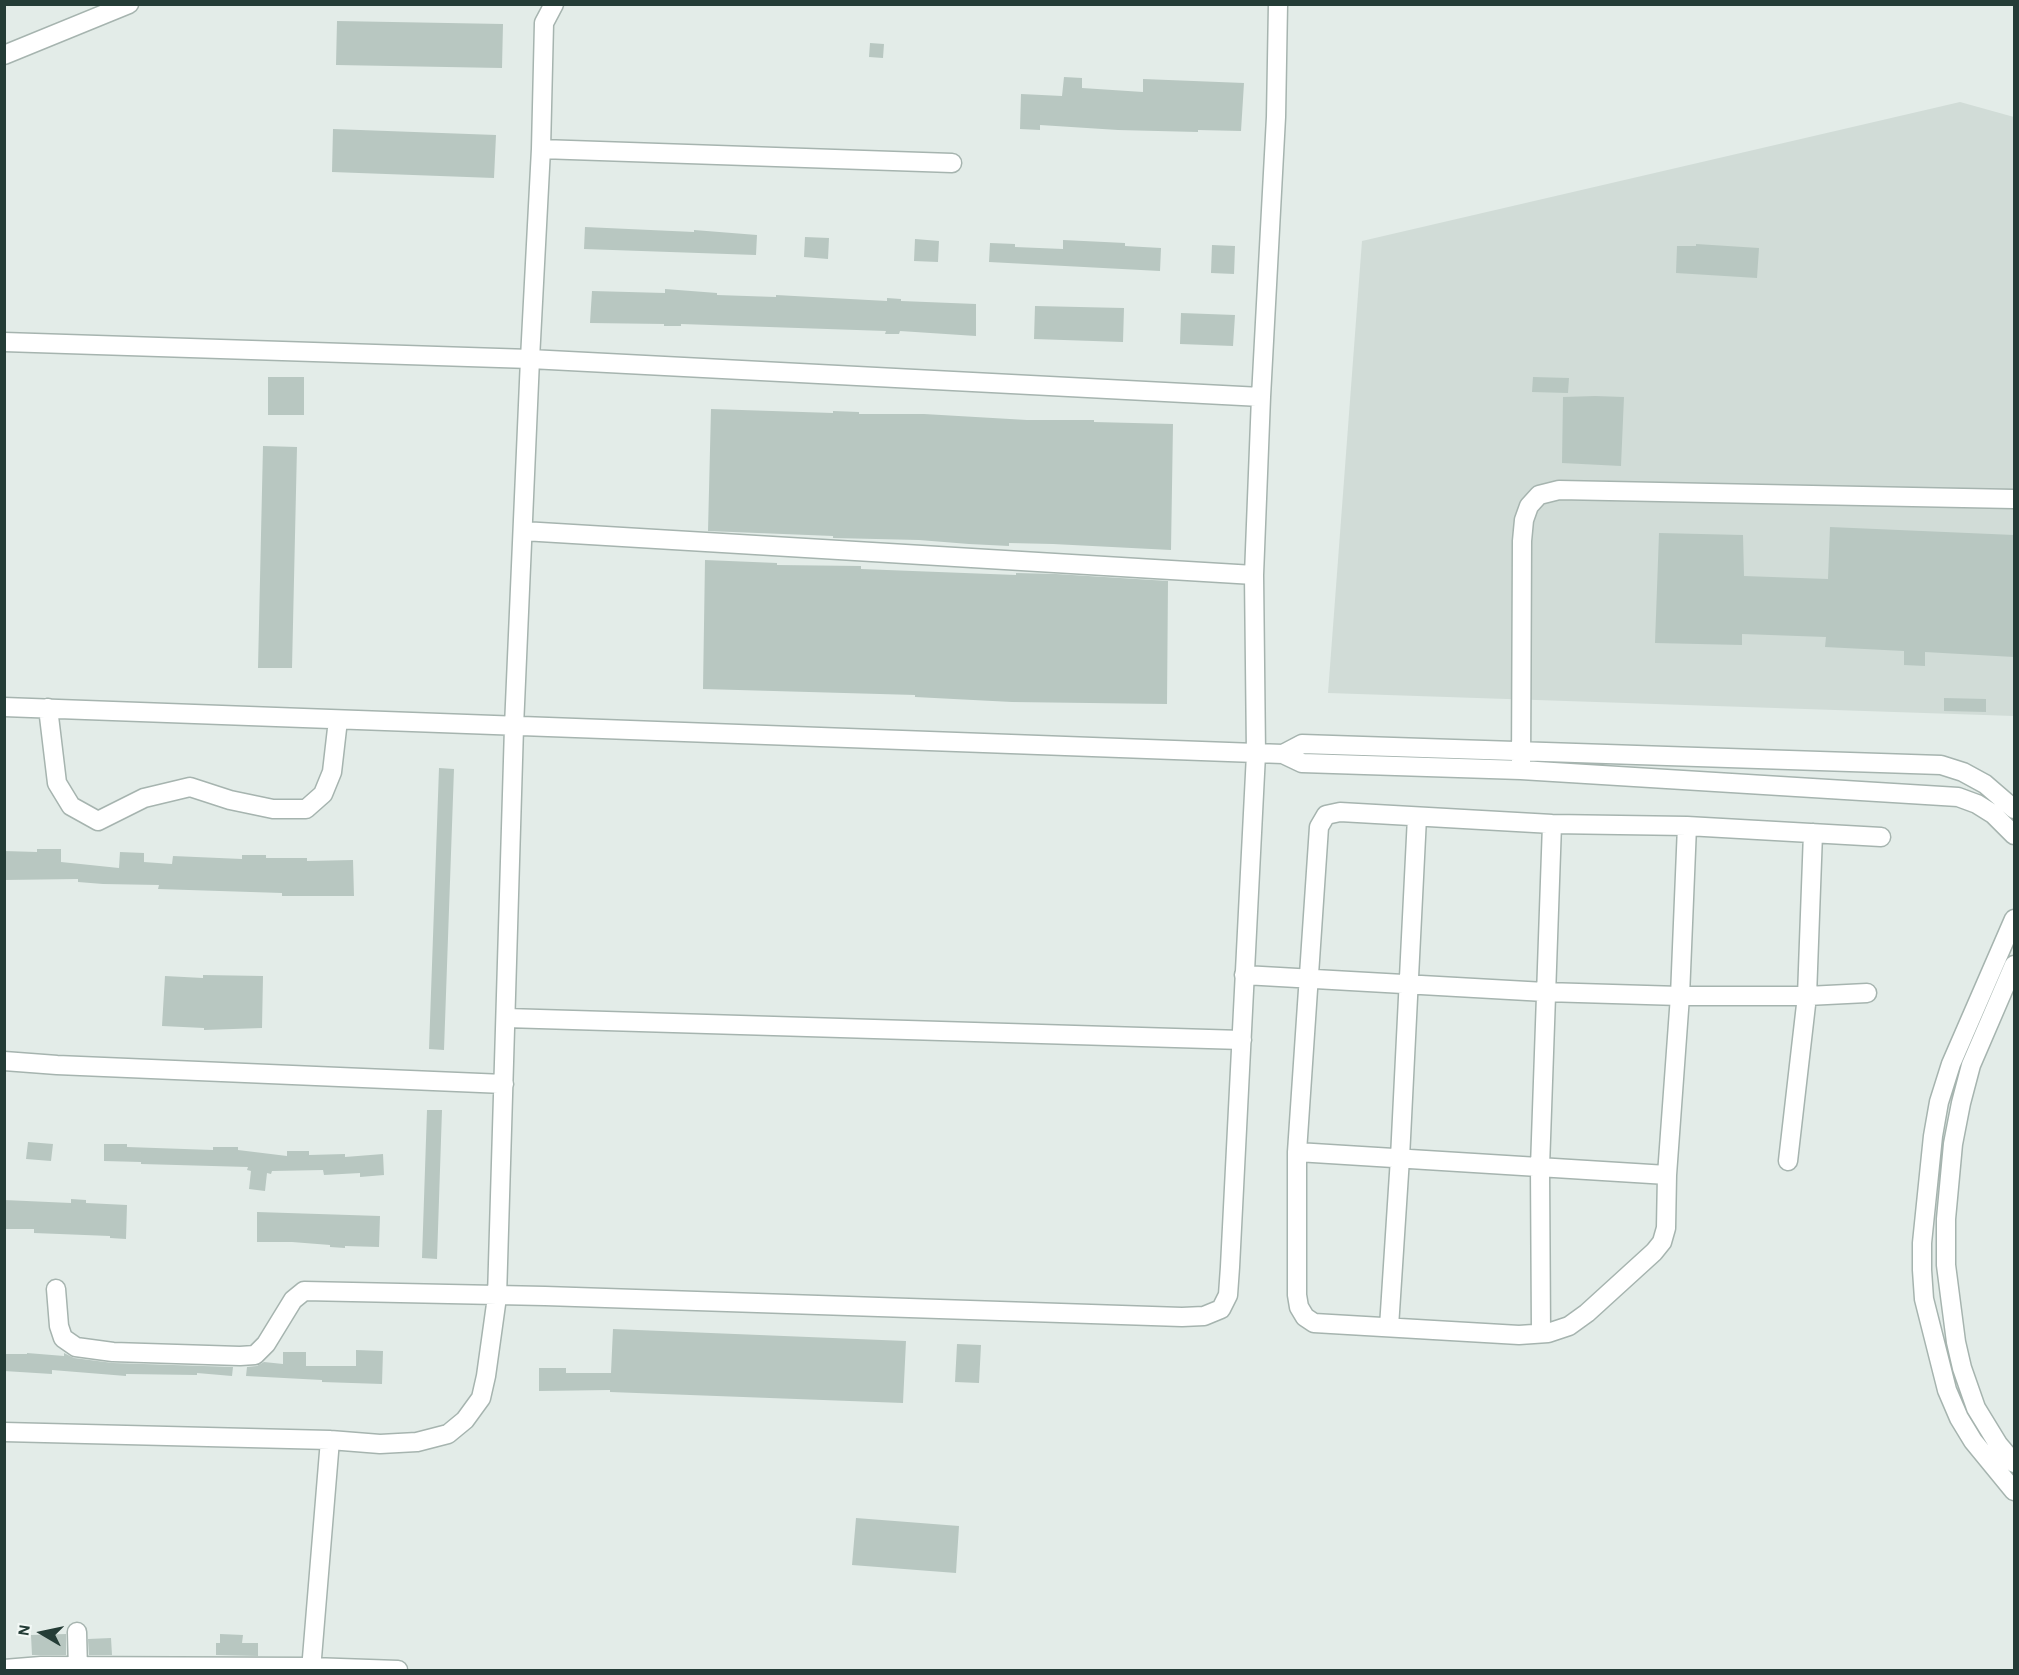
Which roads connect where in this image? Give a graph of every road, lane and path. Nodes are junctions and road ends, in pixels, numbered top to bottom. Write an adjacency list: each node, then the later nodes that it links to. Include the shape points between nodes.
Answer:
1 (129, 4): 4 (street)
2 (554, 4): 5 (street, via 544,22)
3 (1278, 4): 9 (street)
4 (4, 55)
5 (542, 149): 6 (street); 8 (street)
6 (952, 163)
7 (4, 342): 8 (street)
8 (530, 359): 9 (street); 11 (street)
9 (1261, 397): 12 (street)
10 (2014, 499): 17 (street, via 1559,490 1539,495 1529,506 1522,541)
11 (523, 531): 12 (street); 16 (street)
12 (1254, 575): 18 (street)
13 (4, 707): 14 (street)
14 (48, 708): 15 (street); 15 (street, via 57,783 71,806 98,821 144,798 190,787 273,809 306,809 323,794 332,772)
15 (338, 720): 16 (street)
16 (514, 727): 18 (street); 37 (street)
17 (1521, 751): 19 (street, via 1302,744); 20 (street); 21 (street, via 1941,765 1985,784)
18 (1256, 754): 19 (street); 30 (street)
19 (1283, 754): 20 (street, via 1302,763)
20 (1521, 770): 26 (street, via 1958,797 1993,814)
21 (2014, 809)
22 (1417, 818): 23 (street); 31 (street, via 1340,812 1326,815 1321,821); 32 (street)
23 (1552, 824): 24 (street); 33 (street)
24 (1687, 826): 25 (street); 35 (street)
25 (1813, 833): 27 (street); 36 (street)
26 (2014, 836)
27 (1881, 837)
28 (2014, 919): 53 (street, via 1951,1064 1939,1102 1922,1270 1927,1310 1947,1390 1973,1442)
29 (2014, 965): 52 (street, via 1971,1065 1952,1155 1946,1219 1946,1265 1956,1342 1976,1408)
30 (1244, 975): 31 (street); 38 (street)
31 (1308, 978): 32 (street); 41 (street)
32 (1408, 984): 33 (street); 42 (street)
33 (1545, 992): 35 (street); 44 (street)
34 (1867, 993): 36 (street)
35 (1680, 996): 36 (street); 45 (street)
36 (1807, 996): 43 (street)
37 (506, 1018): 38 (street); 40 (street)
38 (1242, 1040): 47 (street, via 1228,1295 1221,1309 1204,1316)
39 (4, 1061): 40 (street)
40 (504, 1084): 47 (street)
41 (1297, 1152): 42 (street); 48 (street, via 1299,1307 1314,1323)
42 (1400, 1158): 44 (street); 48 (street)
43 (1788, 1161)
44 (1540, 1167): 45 (street); 49 (street)
45 (1667, 1175): 49 (street, via 1662,1242 1587,1313 1569,1326)
46 (56, 1289): 47 (street, via 63,1338 76,1347 240,1356 255,1355 266,1344 293,1300 304,1291)
47 (497, 1296): 51 (street, via 481,1398 465,1420 448,1434 417,1442)
48 (1389, 1327): 49 (street)
49 (1541, 1334)
50 (4, 1432): 51 (street)
51 (330, 1440): 57 (street)
52 (2014, 1463)
53 (2014, 1491)
54 (77, 1632): 55 (street)
55 (78, 1668): 56 (street); 57 (street)
56 (4, 1669)
57 (311, 1669): 58 (street)
58 (398, 1671)

